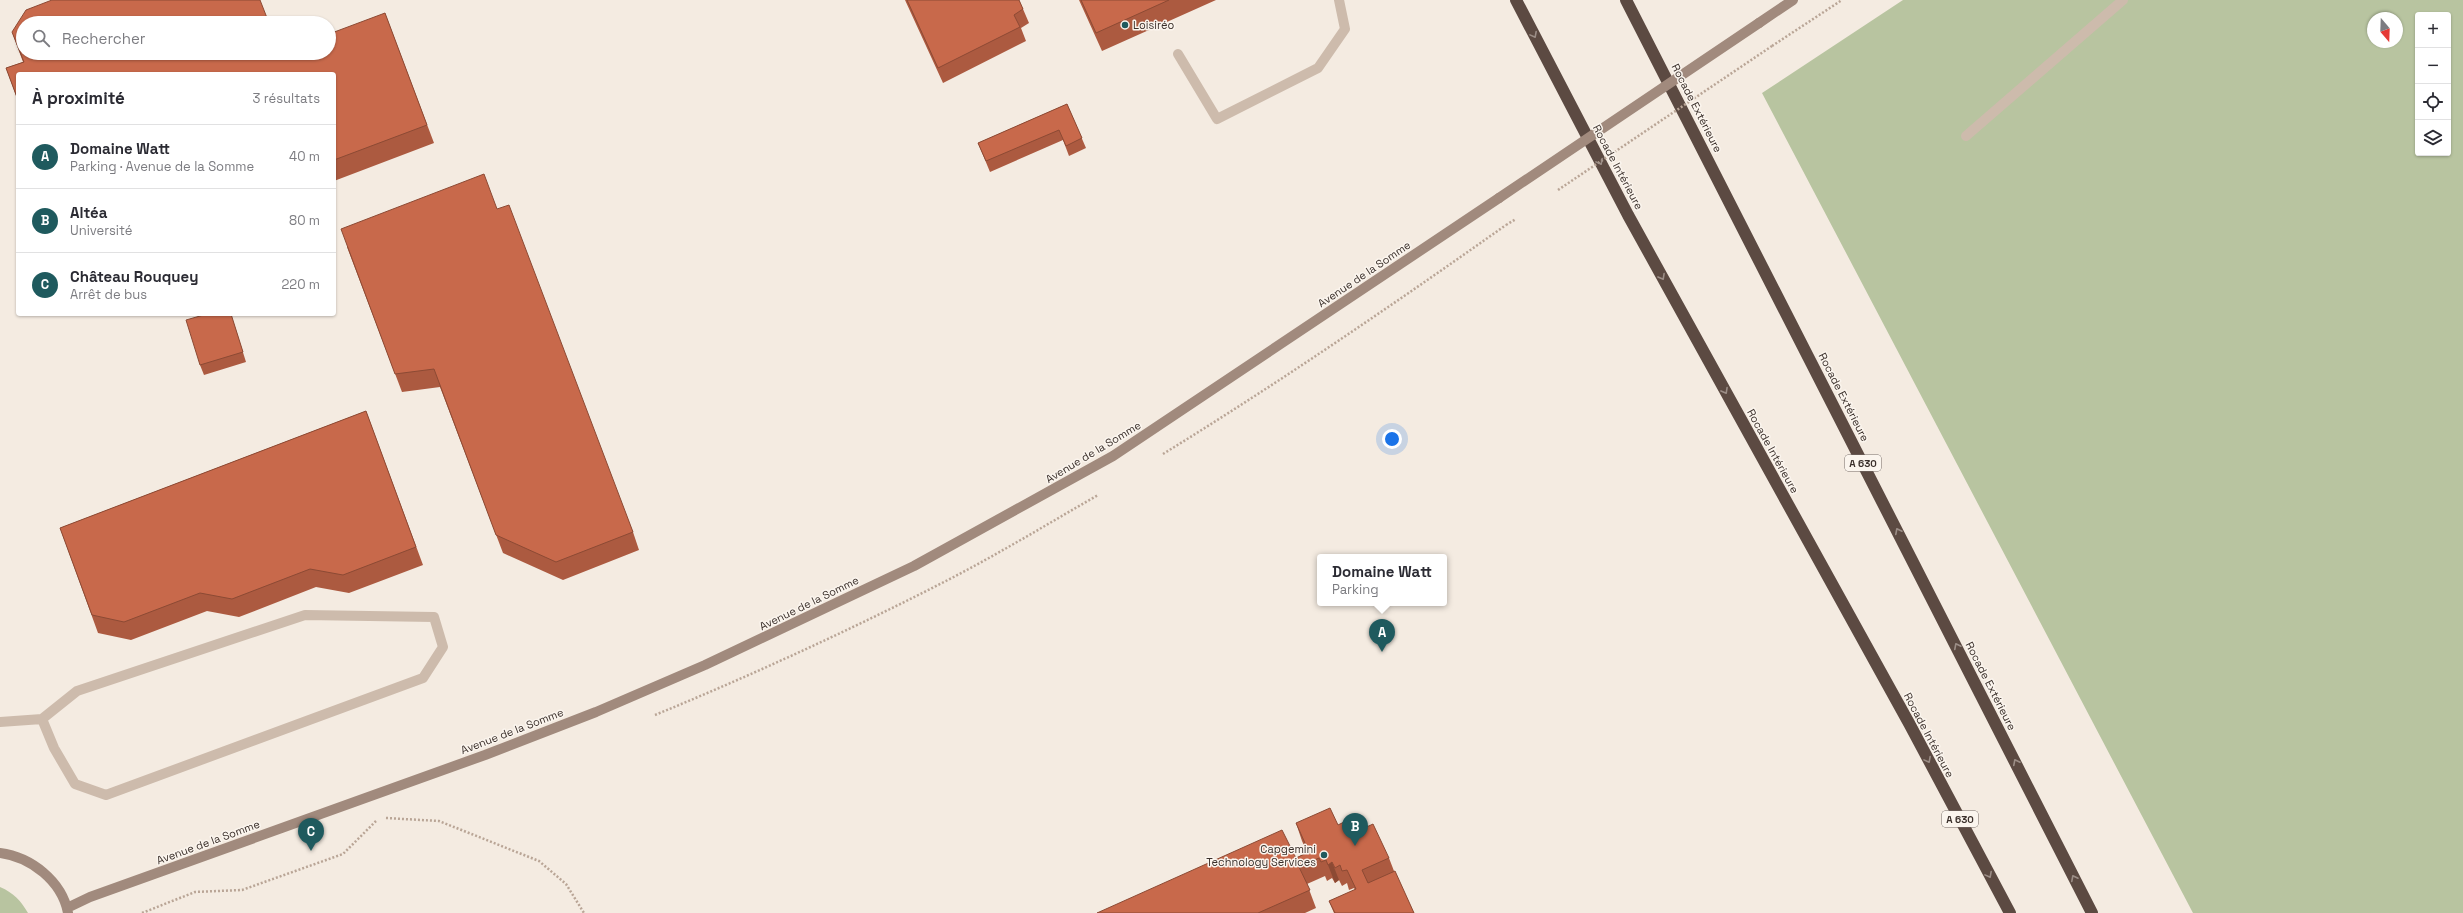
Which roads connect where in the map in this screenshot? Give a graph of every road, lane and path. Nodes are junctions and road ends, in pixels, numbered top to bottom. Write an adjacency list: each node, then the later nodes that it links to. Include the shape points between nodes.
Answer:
1 (1339, 0): 7 (lane, via 1345,29 1318,68 1217,119)
2 (1516, 0): 18 (highway, Rocade Intérieure / A 630, one-way to 18, via 1628,215 1906,718)
3 (1626, 0): 19 (highway, Rocade Extérieure / A 630, one-way to 3)
4 (1793, 0): 16 (main road, Avenue de la Somme, bridge, via 1113,456 914,566 705,665 596,712 485,755 97,894)
5 (1842, 0): 9 (path, bridge)
6 (2123, 0): 8 (lane)
7 (1178, 54)
8 (1966, 136)
9 (1552, 194)
10 (1519, 216): 11 (path, bridge)
11 (1506, 225)
12 (42, 719): 12 (lane, via 54,748 75,784 106,795 423,678 442,647 434,617 305,615 77,691); 13 (lane)
13 (0, 722)
14 (380, 818): 17 (path, via 439,821 539,860 566,884)
15 (0, 852): 16 (main road, via 13,854 36,866 55,884)
16 (67, 910)
17 (584, 913)
18 (2010, 913)
19 (2092, 913)

